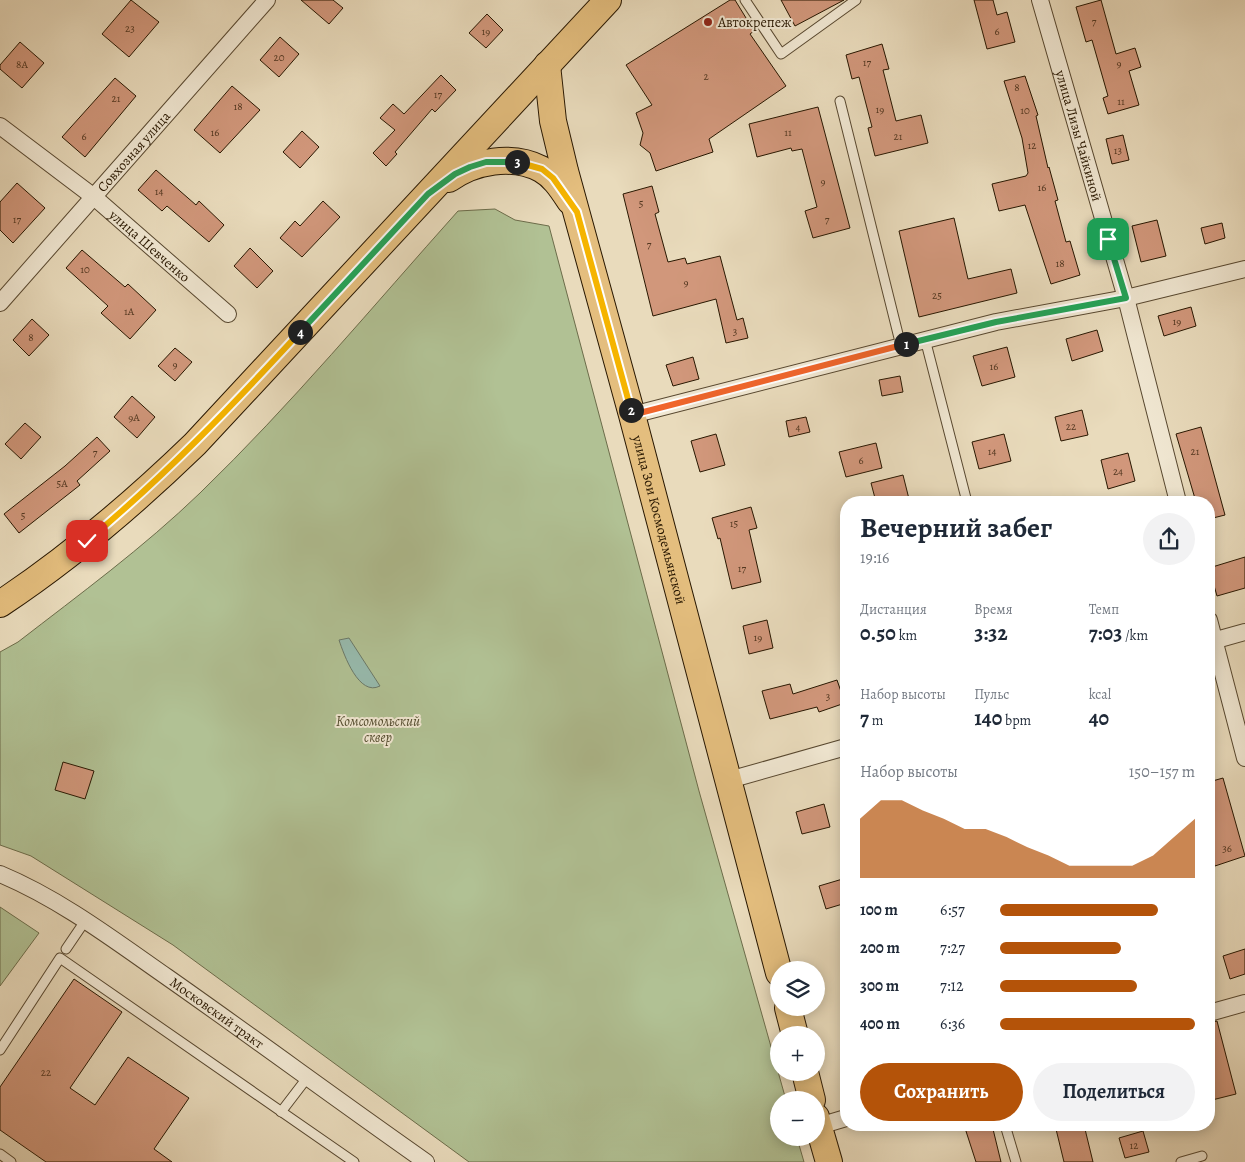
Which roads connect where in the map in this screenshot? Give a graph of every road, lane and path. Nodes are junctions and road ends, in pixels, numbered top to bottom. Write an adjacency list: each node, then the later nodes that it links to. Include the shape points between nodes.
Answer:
1 (267, 0): 10 (street, Совхозная улица)
2 (608, 0): 6 (main road)
3 (745, 0): 4 (lane, via 780,54)
4 (856, 0)
5 (1040, 0): 13 (street, улица Лизы Чайкиной)
6 (547, 65): 9 (main road); 11 (main road, улица Зои Космодемьянской, via 552,121)
7 (840, 102): 17 (lane)
8 (0, 126): 10 (street, улица Шевченко)
9 (428, 194): 11 (main road, via 470,167 486,162 514,161 542,169 553,178); 21 (main road, via 229,409 160,478 87,541)
10 (94, 197): 14 (street, Совхозная улица); 15 (street, улица Шевченко)
11 (577, 212): 18 (main road, улица Зои Космодемьянской)
12 (1245, 269): 13 (street)
13 (1126, 298): 16 (street, via 996,322); 20 (street, улица Лизы Чайкиной)
14 (0, 303)
15 (228, 314)
16 (926, 339): 17 (street); 19 (lane)
17 (901, 346): 18 (street)
18 (632, 415): 27 (main road, улица Зои Космодемьянской)
19 (965, 496)
20 (1176, 496)
21 (0, 604)
22 (1245, 632): 23 (street)
23 (1215, 641)
24 (1215, 656): 26 (street)
25 (840, 749): 27 (street)
26 (1245, 758)
27 (729, 780): 31 (main road, улица Зои Космодемьянской)
28 (0, 874): 29 (street, Московский тракт)
29 (85, 921): 30 (lane); 35 (street, Московский тракт)
30 (66, 949)
31 (776, 961)
32 (1245, 1003): 33 (street)
33 (1215, 1011)
34 (0, 1050): 36 (lane, via 60,958)
35 (307, 1078): 36 (lane); 45 (street, Московский тракт)
36 (281, 1112): 44 (lane)
37 (840, 1119): 38 (street)
38 (825, 1121)
39 (1007, 1131): 47 (lane)
40 (824, 1146): 46 (main road)
41 (0, 1154): 43 (lane)
42 (1202, 1156): 48 (lane)
43 (11, 1162)
44 (354, 1162)
45 (426, 1162)
46 (829, 1162)
47 (1016, 1162)
48 (1181, 1162)

